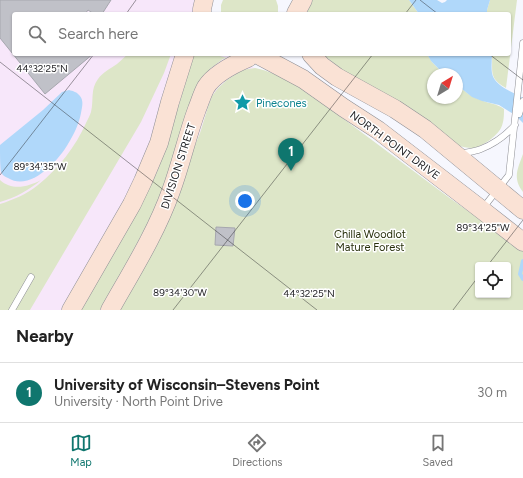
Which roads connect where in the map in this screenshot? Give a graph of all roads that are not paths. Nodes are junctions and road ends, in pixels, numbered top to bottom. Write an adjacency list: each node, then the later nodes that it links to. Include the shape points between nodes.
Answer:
1 (523, 43): 7 (lane)
2 (184, 56): 15 (street, via 159,143 138,192)
3 (250, 56): 16 (street, DIVISION STREET, via 234,64 207,86 194,117 164,209 149,242)
4 (254, 56): 10 (street, NORTH POINT DRIVE, via 303,79 378,130)
5 (313, 56): 8 (street, via 337,77 395,109)
6 (523, 101): 7 (lane)
7 (515, 125): 8 (lane, via 480,149); 9 (lane, via 509,175)
8 (455, 154): 9 (street)
9 (498, 190): 10 (lane); 11 (street)
10 (482, 210): 12 (street, NORTH POINT DRIVE)
11 (523, 210)
12 (523, 242)
13 (31, 277): 14 (lane)
14 (12, 310)
15 (71, 310)
16 (110, 310)

